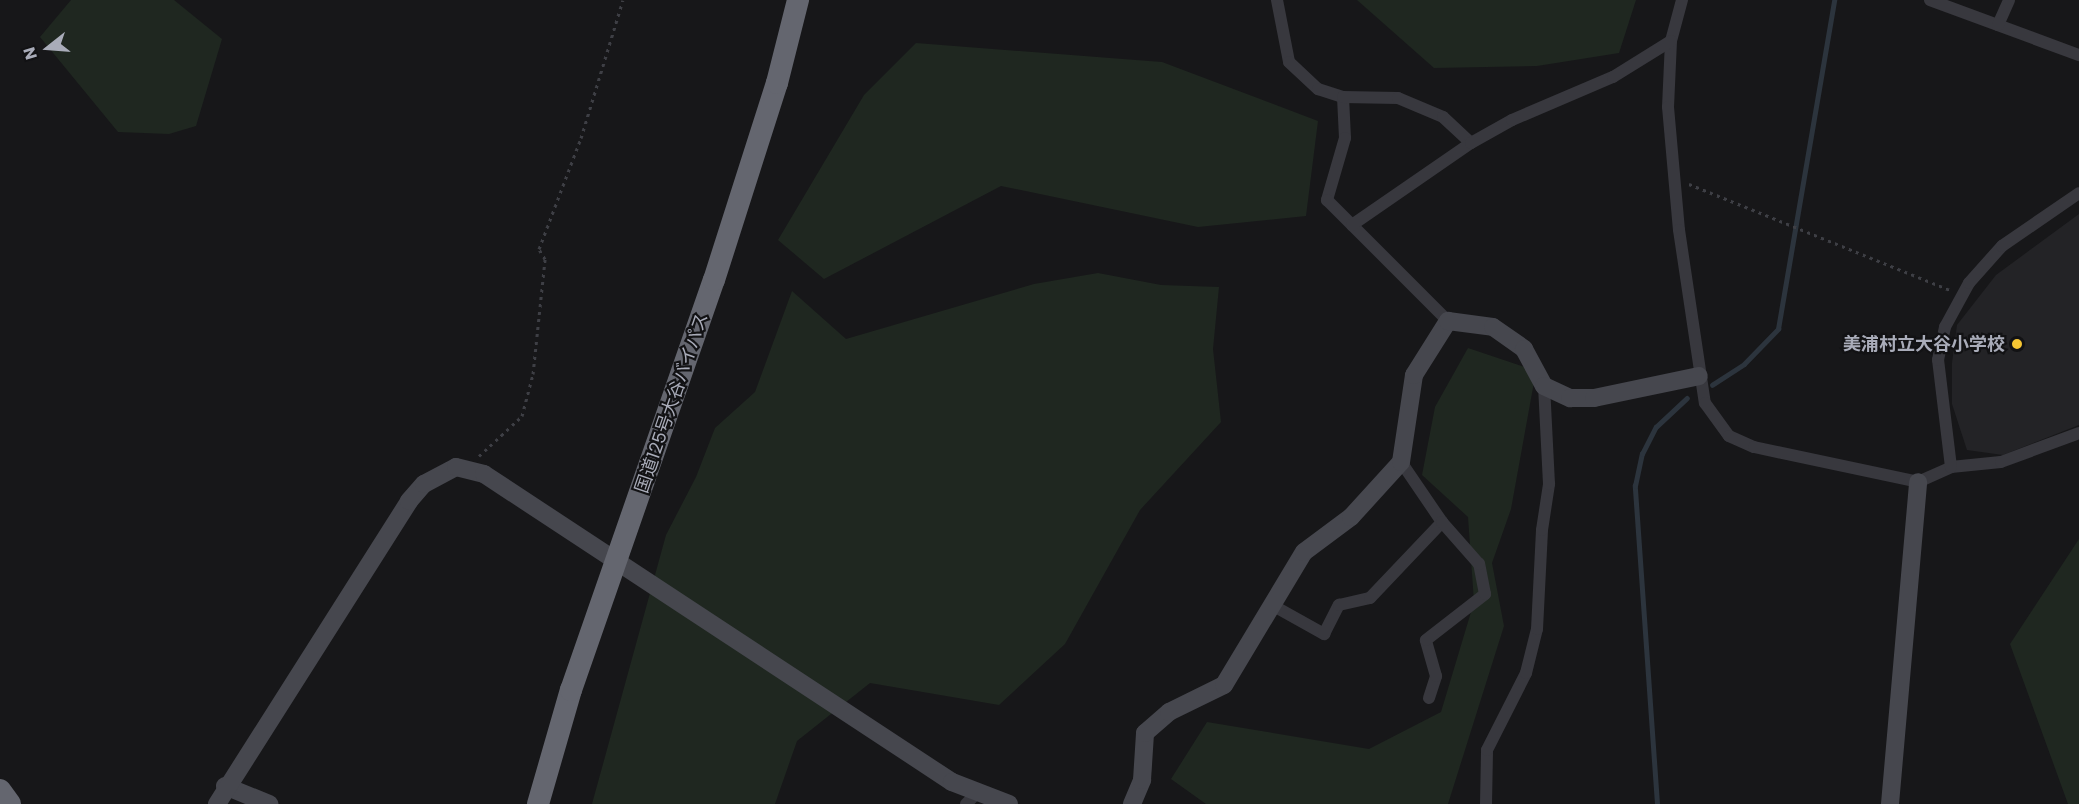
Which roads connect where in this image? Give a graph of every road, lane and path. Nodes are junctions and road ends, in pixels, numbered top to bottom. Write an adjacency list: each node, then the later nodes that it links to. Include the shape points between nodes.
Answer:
1 (623, 0): 22 (path, via 581,138 538,249 545,260 533,374 522,416)
2 (798, 0): 25 (highway, 国道125号大谷バイパス, via 777,83 714,280)
3 (1277, 0): 10 (street, via 1289,62 1318,88)
4 (1682, 0): 8 (street)
5 (1930, 0): 7 (street)
6 (2009, 0): 7 (street)
7 (1998, 25): 9 (street)
8 (1671, 41): 11 (street, via 1612,77 1512,120); 12 (street, via 1668,107)
9 (2079, 55)
10 (1344, 97): 11 (street, via 1398,98 1443,117); 14 (street, via 1345,138 1327,200)
11 (1471, 143): 14 (street)
12 (1674, 178): 15 (path); 17 (street)
13 (2079, 193): 15 (street, via 2002,246)
14 (1352, 225): 16 (street)
15 (1962, 295): 21 (street, via 1945,327 1938,360)
16 (1448, 321): 18 (street, via 1493,327 1524,349); 20 (street, via 1414,375)
17 (1699, 376): 18 (street, via 1594,398 1570,398); 23 (street, via 1705,403 1729,436 1754,447)
18 (1544, 386): 37 (street, via 1549,484 1542,530 1537,629 1526,673 1487,750)
19 (2079, 433): 21 (street, via 2001,462)
20 (1401, 462): 24 (street); 26 (street, via 1351,517 1304,552)
21 (1951, 467): 23 (street)
22 (465, 468): 25 (street, via 484,474); 28 (street, via 456,467 440,474 412,496)
23 (1918, 482): 38 (street)
24 (1442, 522): 26 (street, via 1370,598 1339,605 1324,634); 27 (street, via 1479,564 1485,594 1426,640 1436,676)
25 (616, 561): 30 (street); 34 (highway, 国道125号大谷バイパス, via 571,690)
26 (1272, 605): 36 (street, via 1224,685 1169,712 1145,733 1142,780)
27 (1429, 698)
28 (225, 786): 32 (street); 33 (street)
29 (0, 790): 31 (highway)
30 (972, 798): 35 (street)
31 (10, 804)
32 (217, 804)
33 (269, 804)
34 (538, 804)
35 (1009, 804)
36 (1132, 804)
37 (1486, 804)
38 (1890, 804)

